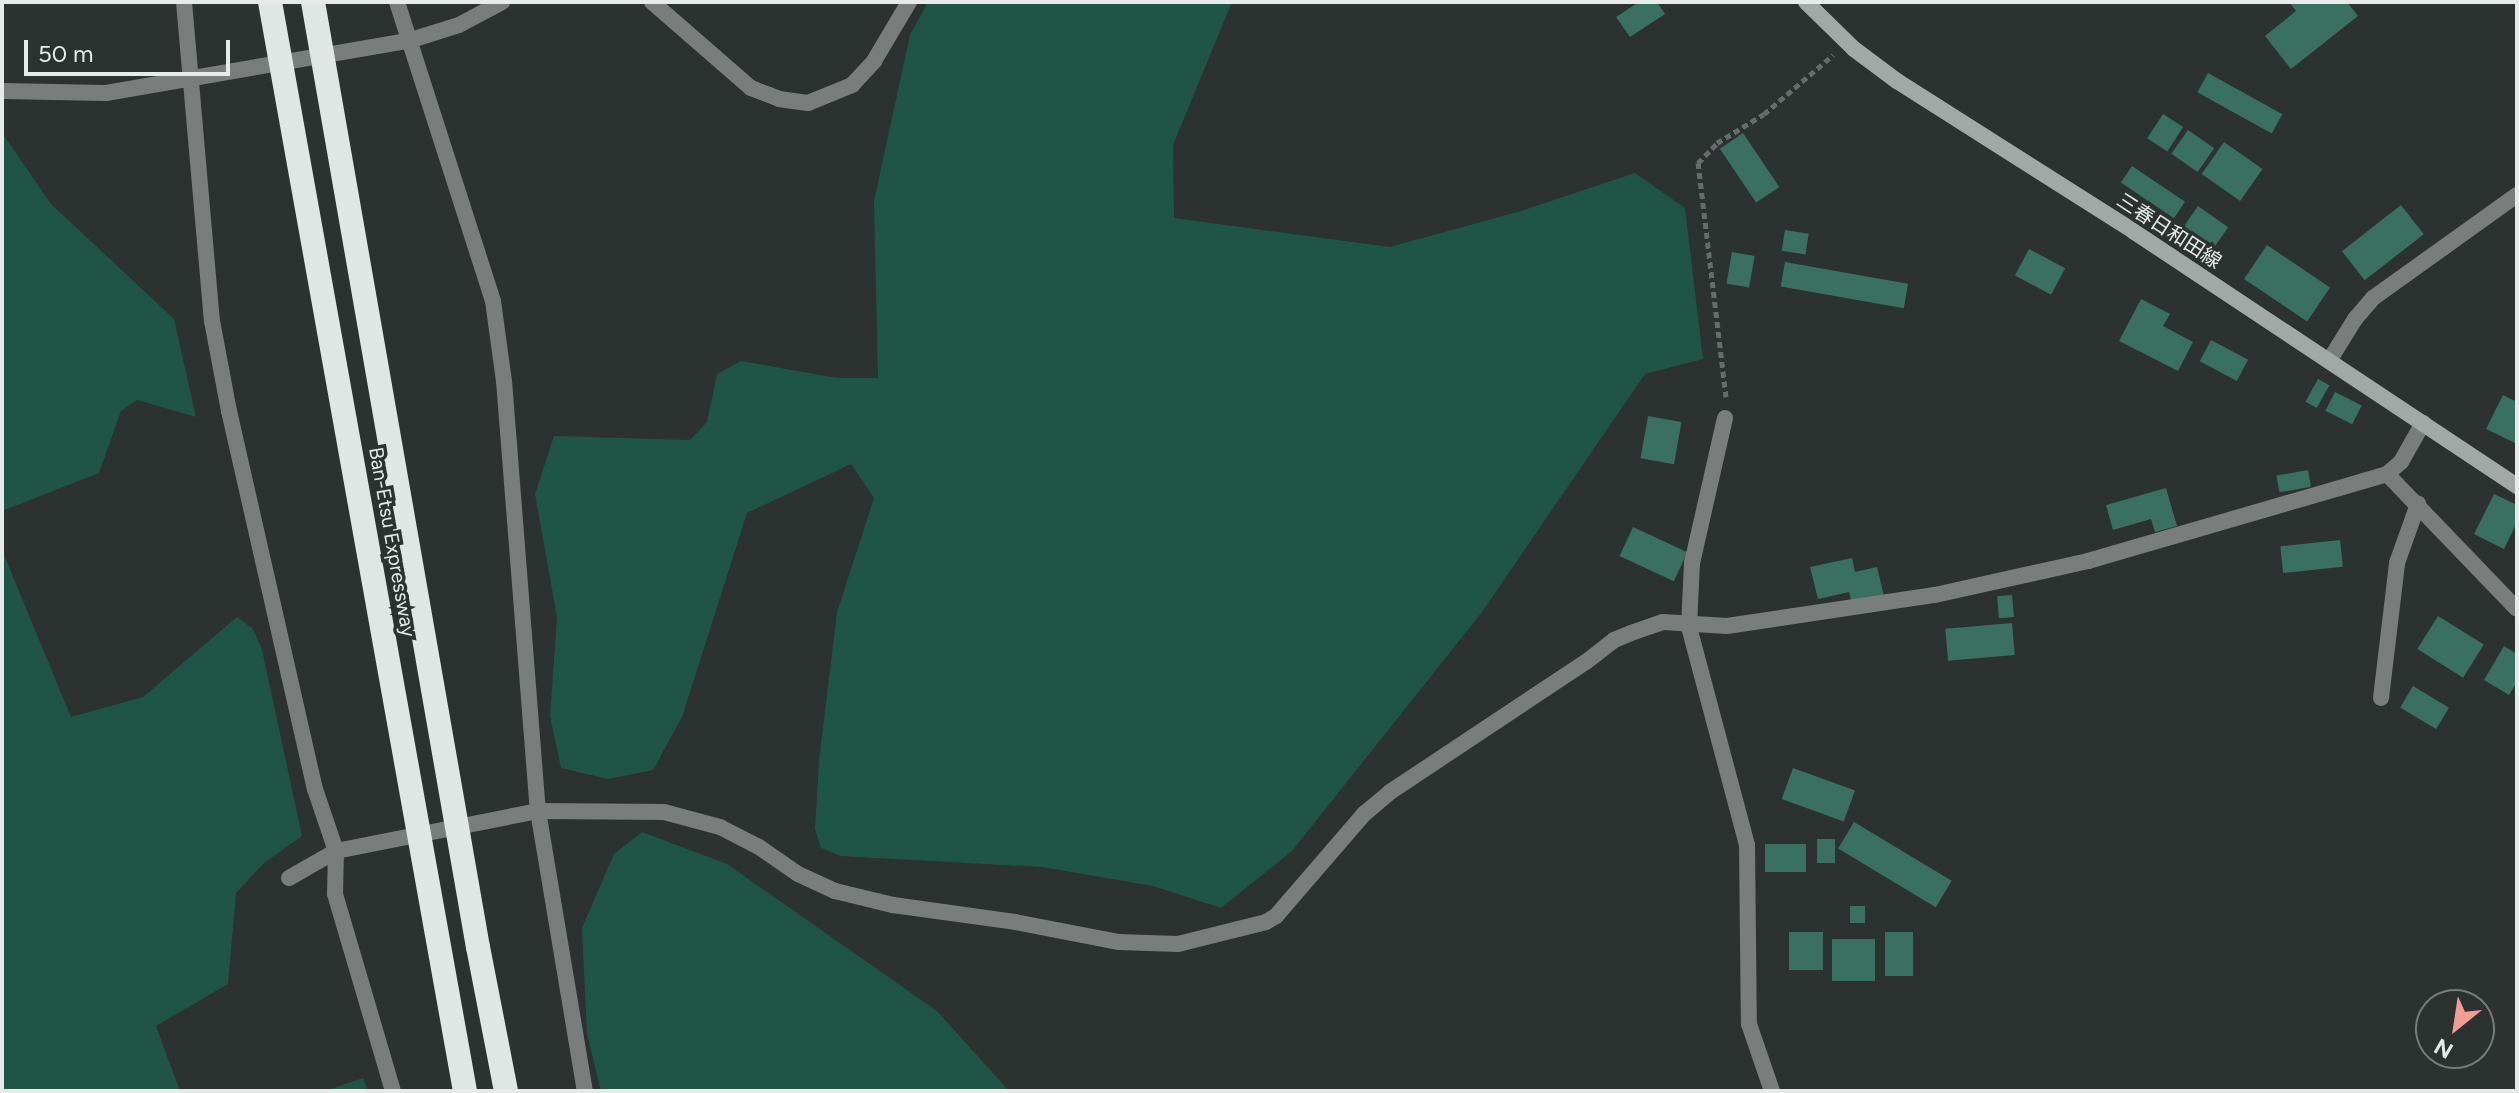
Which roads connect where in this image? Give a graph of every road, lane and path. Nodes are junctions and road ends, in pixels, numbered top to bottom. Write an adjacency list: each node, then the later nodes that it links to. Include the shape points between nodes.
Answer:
1 (184, 2): 11 (street)
2 (270, 2): 27 (highway, Ban-Etsu Expressway)
3 (313, 2): 28 (highway, Ban-Etsu Expressway)
4 (397, 2): 9 (street)
5 (502, 2): 9 (street, via 459,25)
6 (652, 2): 7 (street, via 751,88 808,103 852,85 874,61)
7 (909, 2)
8 (1806, 2): 10 (main road, 三春日和田線)
9 (408, 41): 11 (street); 23 (street, via 493,301 504,381)
10 (1847, 41): 14 (main road, 三春日和田線, via 1941,112); 15 (path, via 1698,163 1726,379)
11 (191, 76): 12 (street, via 106,93); 24 (street, via 212,321 315,789)
12 (2, 91)
13 (2517, 195): 14 (street, via 2373,298)
14 (2329, 361): 16 (main road, 三春日和田線)
15 (1725, 418): 21 (street, via 1692,563)
16 (2423, 423): 17 (street, via 2401,462); 18 (main road, 三春日和田線)
17 (2387, 474): 19 (street); 21 (street, via 2088,561 1935,595)
18 (2517, 486)
19 (2418, 504): 20 (street); 22 (street, via 2397,563)
20 (2517, 609)
21 (1689, 627): 23 (street, via 1663,622 1614,640 1364,814 1276,916 1178,944 1119,942 835,891 720,827 664,812); 30 (street, via 1747,845 1749,1024)
22 (2381, 698)
23 (531, 812): 24 (street); 29 (street)
24 (336, 851): 25 (street); 26 (street, via 335,894)
25 (289, 878)
26 (393, 1091)
27 (465, 1091)
28 (506, 1091)
29 (585, 1091)
30 (1772, 1091)

